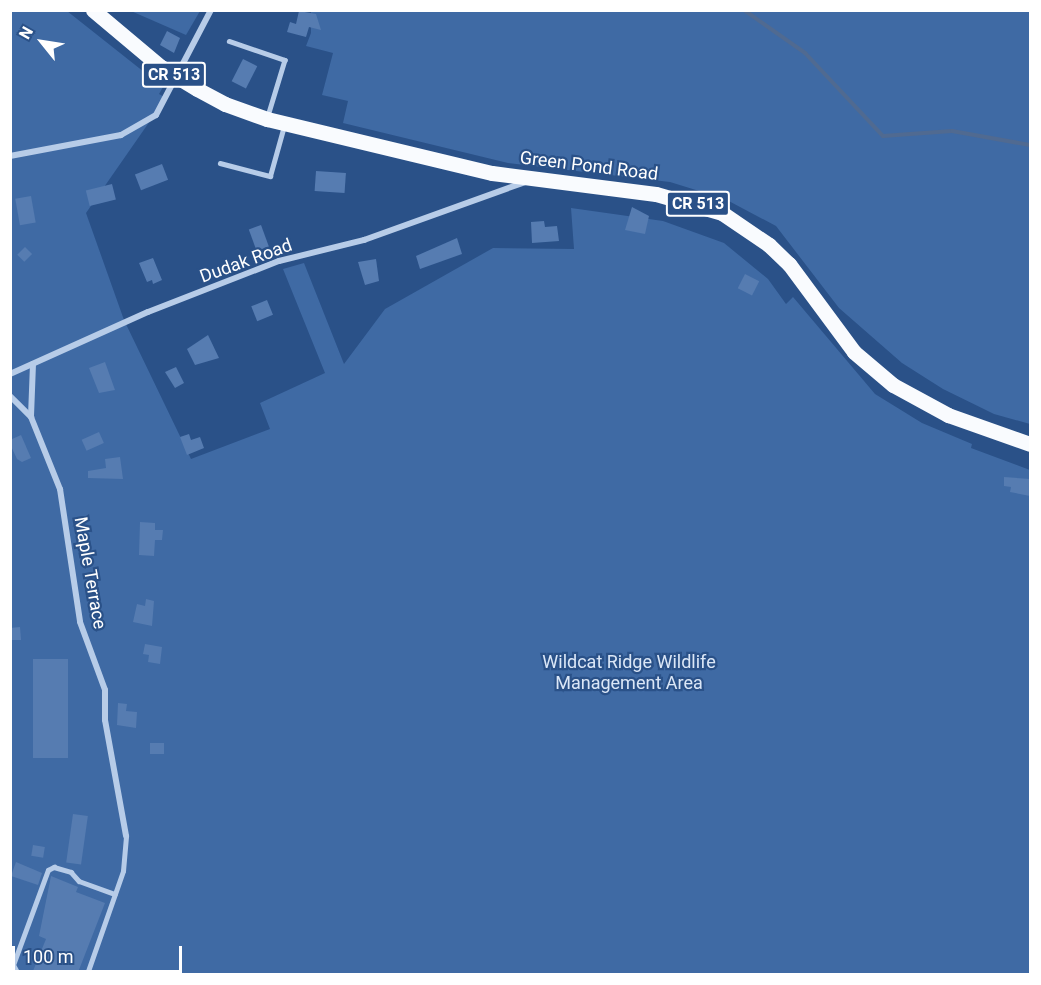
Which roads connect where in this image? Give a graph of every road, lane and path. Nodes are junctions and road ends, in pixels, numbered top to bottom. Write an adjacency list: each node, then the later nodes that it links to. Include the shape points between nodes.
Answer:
1 (93, 10): 4 (main road, Green Pond Road / CR 513)
2 (211, 10): 4 (street)
3 (229, 41): 5 (lane, via 285,60)
4 (179, 78): 5 (main road, Green Pond Road / CR 513, via 225,104); 7 (street, via 156,115 137,128 103,139)
5 (267, 119): 6 (main road, Green Pond Road / CR 513)
6 (284, 124): 8 (lane, via 270,176); 9 (main road, Green Pond Road / CR 513)
7 (10, 156)
8 (220, 163)
9 (531, 180): 10 (street, Dudak Road, via 364,240 279,261 148,312); 14 (main road, Green Pond Road / CR 513, via 656,194 722,213 769,245 789,264 854,352 893,385 948,415)
10 (33, 364): 11 (street, Dudak Road); 13 (street)
11 (10, 374)
12 (10, 396): 13 (street, Maple Terrace)
13 (31, 417): 15 (street, Maple Terrace, via 60,489 80,622 105,690 105,720)
14 (1030, 444)
15 (126, 836): 16 (lane, via 123,871)
16 (115, 894): 17 (lane, via 79,881 70,872 54,867 48,870 13,964); 18 (lane)
17 (18, 975)
18 (87, 975)

